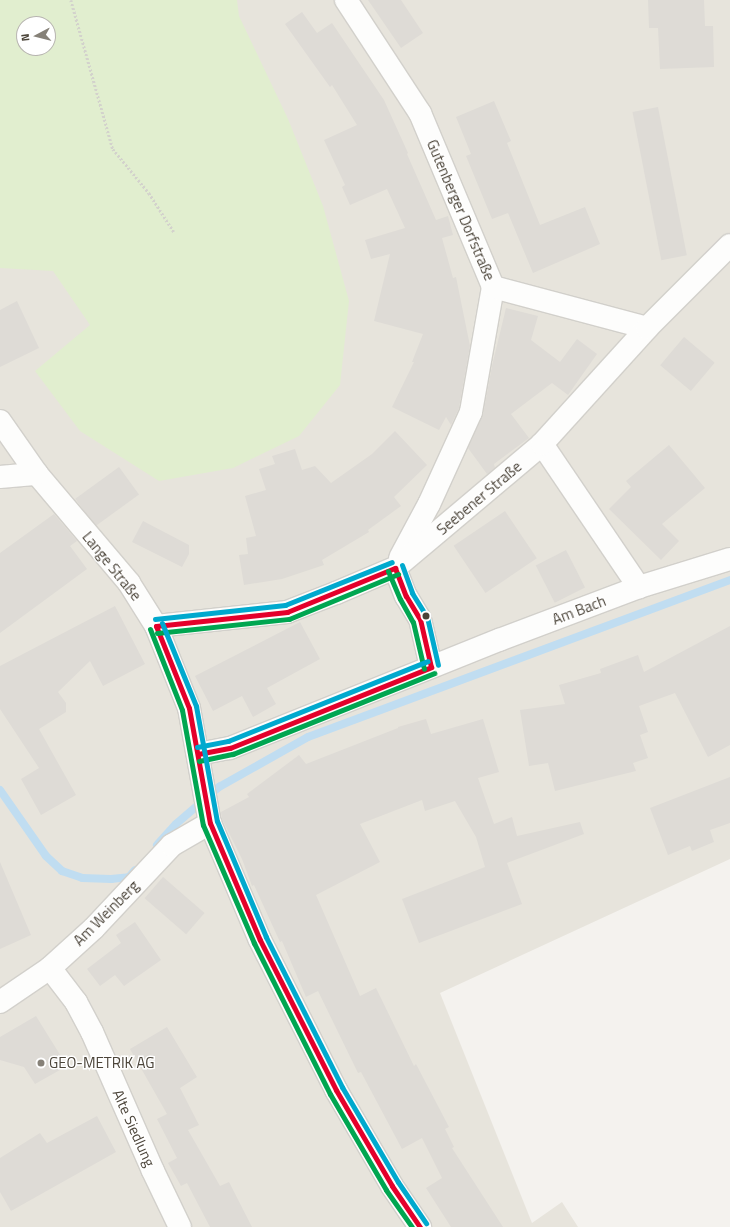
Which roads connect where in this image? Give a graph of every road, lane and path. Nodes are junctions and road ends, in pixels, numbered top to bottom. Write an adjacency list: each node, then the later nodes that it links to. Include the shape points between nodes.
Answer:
1 (71, 0): 3 (path, via 113,150 149,193)
2 (346, 0): 5 (street, Gutenberger Dorfstraße, via 420,113)
3 (174, 232)
4 (730, 244): 6 (street, Seebener Straße)
5 (494, 287): 6 (street); 12 (street, Gutenberger Dorfstraße, via 471,412 429,504)
6 (647, 328): 8 (street, Seebener Straße)
7 (0, 421): 9 (street, Lange Straße)
8 (542, 444): 12 (street, Seebener Straße); 13 (street)
9 (37, 474): 10 (street); 14 (street, Lange Straße, via 129,583)
10 (0, 477)
11 (730, 559): 13 (street, Am Bach)
12 (395, 568): 14 (street, Seebener Straße, via 287,612); 15 (street, via 406,596 420,619)
13 (639, 587): 15 (street, Am Bach)
14 (156, 626): 16 (street, Lange Straße, via 189,708)
15 (431, 667): 16 (street, Am Bach, via 230,748)
16 (200, 764): 17 (street, Lange Straße)
17 (209, 814): 18 (street, Am Weinberg, via 172,845 94,928); 21 (street, Lange Straße, via 260,940 336,1090 392,1186)
18 (50, 968): 19 (street, Am Weinberg); 20 (street, Alte Siedlung, via 76,1002 92,1032)
19 (0, 1002)
20 (180, 1227)
21 (420, 1227)

